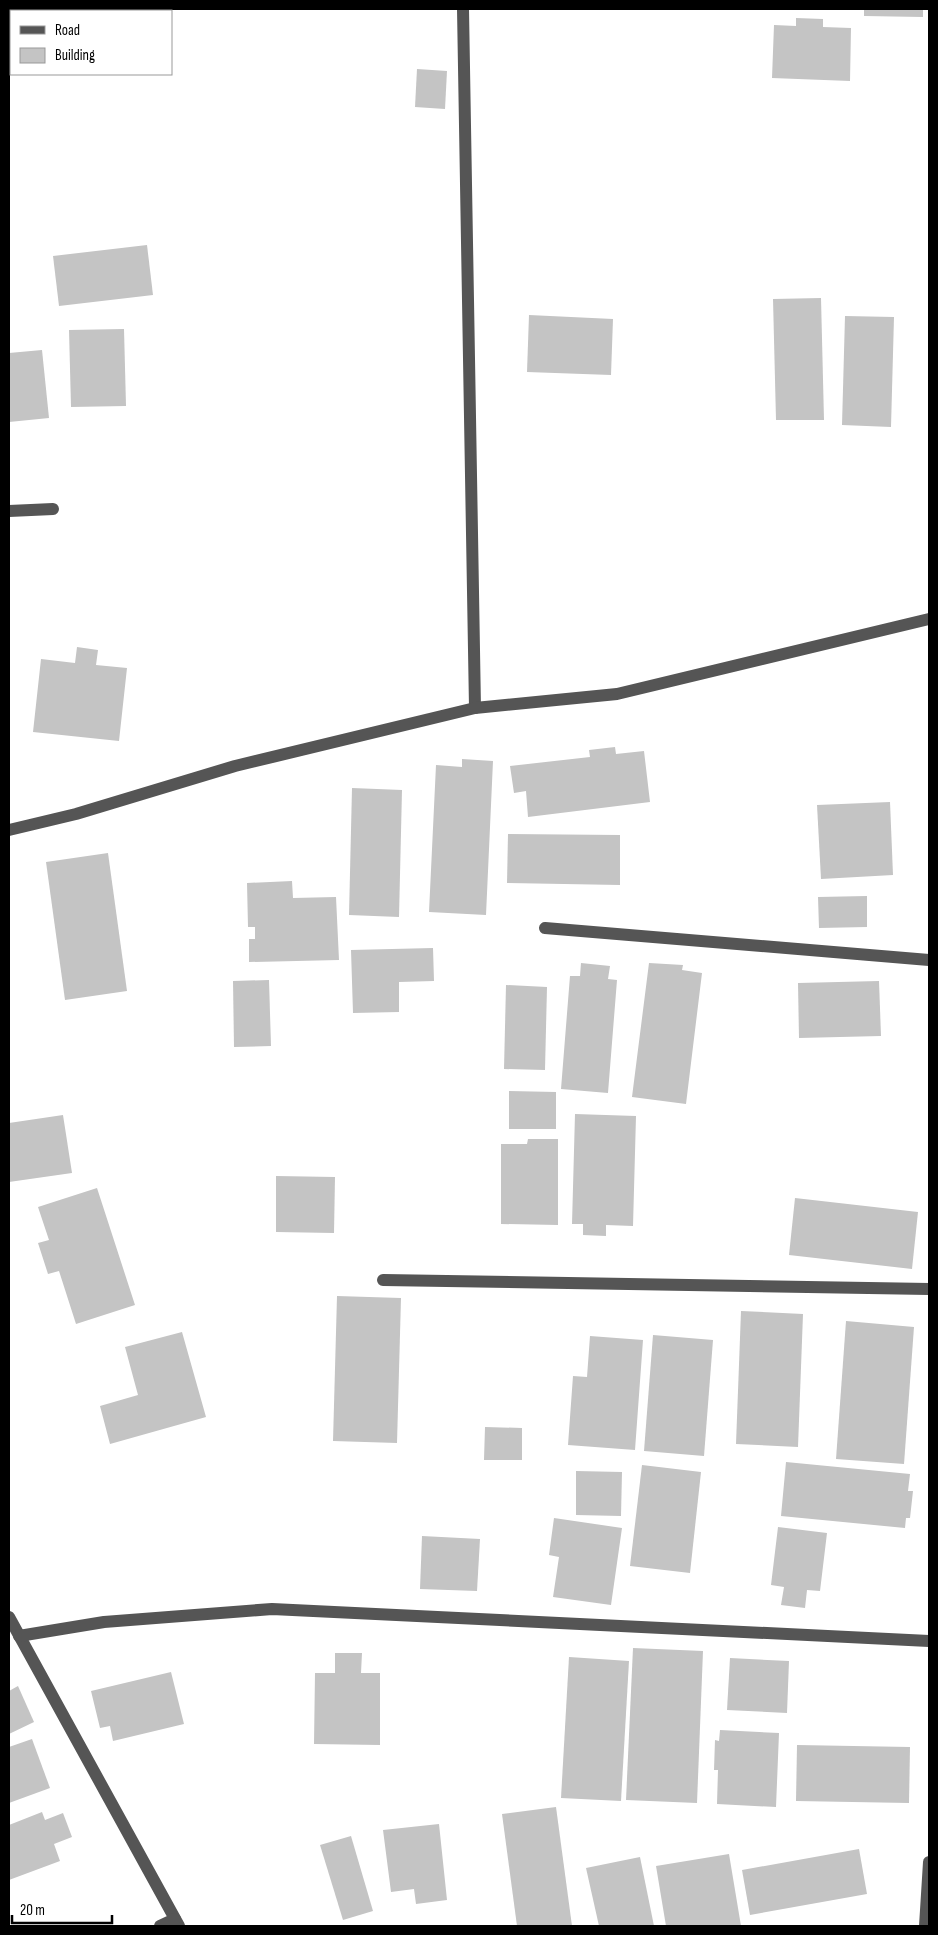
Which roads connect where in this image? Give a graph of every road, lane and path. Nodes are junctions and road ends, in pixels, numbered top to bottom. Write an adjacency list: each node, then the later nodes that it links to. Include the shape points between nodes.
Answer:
1 (463, 9): 5 (street)
2 (53, 509): 3 (street)
3 (9, 511)
4 (929, 618): 5 (street, via 617,694)
5 (475, 708): 6 (street, via 235,766 76,814)
6 (9, 830)
7 (544, 928): 8 (street)
8 (929, 960)
9 (383, 1280): 10 (street)
10 (929, 1289)
11 (9, 1617): 12 (street)
12 (19, 1636): 13 (street, via 104,1622 272,1609); 15 (street)
13 (929, 1641)
14 (929, 1862): 17 (street)
15 (177, 1923): 16 (street)
16 (160, 1926)
17 (925, 1926)

